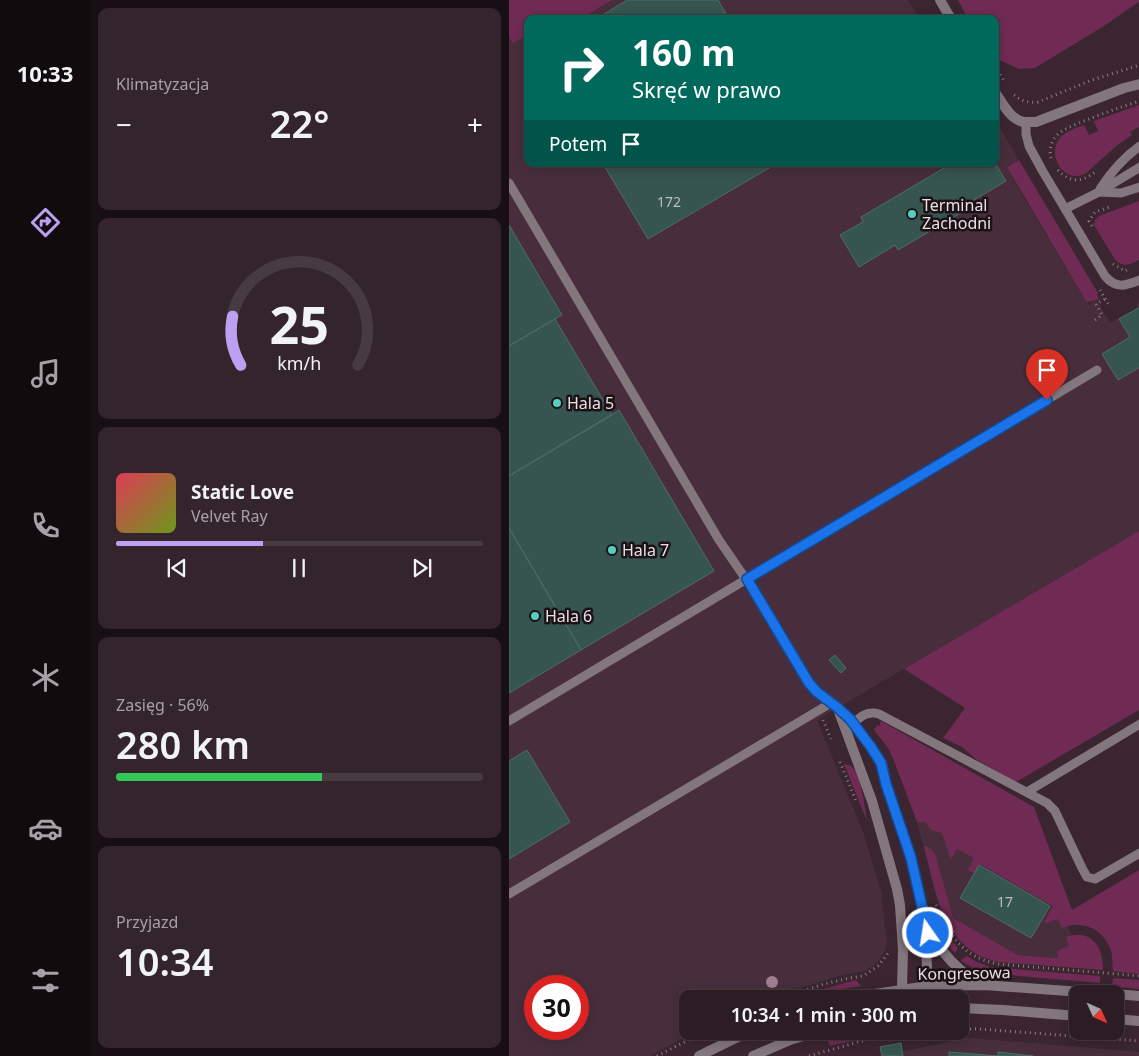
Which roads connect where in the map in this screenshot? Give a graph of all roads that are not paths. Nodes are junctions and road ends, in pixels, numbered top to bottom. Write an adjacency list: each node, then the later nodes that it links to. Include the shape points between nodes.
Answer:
1 (940, 0): 2 (street)
2 (949, 15)
3 (1139, 84): 5 (street, via 1036,122)
4 (999, 98): 5 (street, via 1016,119)
5 (1026, 122): 11 (lane, via 1029,146)
6 (1139, 146): 10 (lane, via 1121,161)
7 (1139, 167): 10 (lane)
8 (509, 183): 14 (lane, via 719,540)
9 (1139, 187): 10 (lane, via 1121,193)
10 (1099, 192): 11 (lane)
11 (1065, 209): 12 (lane, via 1111,282 1123,285)
12 (1139, 280)
13 (1097, 370): 14 (lane)
14 (747, 579): 15 (lane, via 804,675 817,692); 16 (lane)
15 (835, 706): 18 (street, via 850,719); 21 (lane)
16 (509, 721)
17 (1139, 724): 19 (lane)
18 (849, 727): 19 (lane, via 869,712 879,714); 22 (street, via 871,747 881,763 911,858); 25 (street, via 897,889)
19 (1027, 792): 20 (lane, via 1055,811 1087,877 1095,879)
20 (1139, 853)
21 (509, 894)
22 (928, 933): 23 (street, via 956,966); 24 (street)
23 (984, 985): 24 (street, Kongresowa); 28 (street, Kongresowa)
24 (928, 986): 25 (street, Kongresowa); 27 (street)
25 (903, 989): 26 (street, Kongresowa)
26 (898, 990)
27 (926, 990)
28 (1069, 991)
29 (1124, 995): 30 (street)
30 (1139, 996)
31 (969, 1008): 32 (street)
32 (1069, 1015)
33 (1124, 1020): 34 (street)
34 (1139, 1021)
35 (732, 1040): 37 (street)
36 (790, 1040): 38 (street)
37 (699, 1056)
38 (753, 1056)

